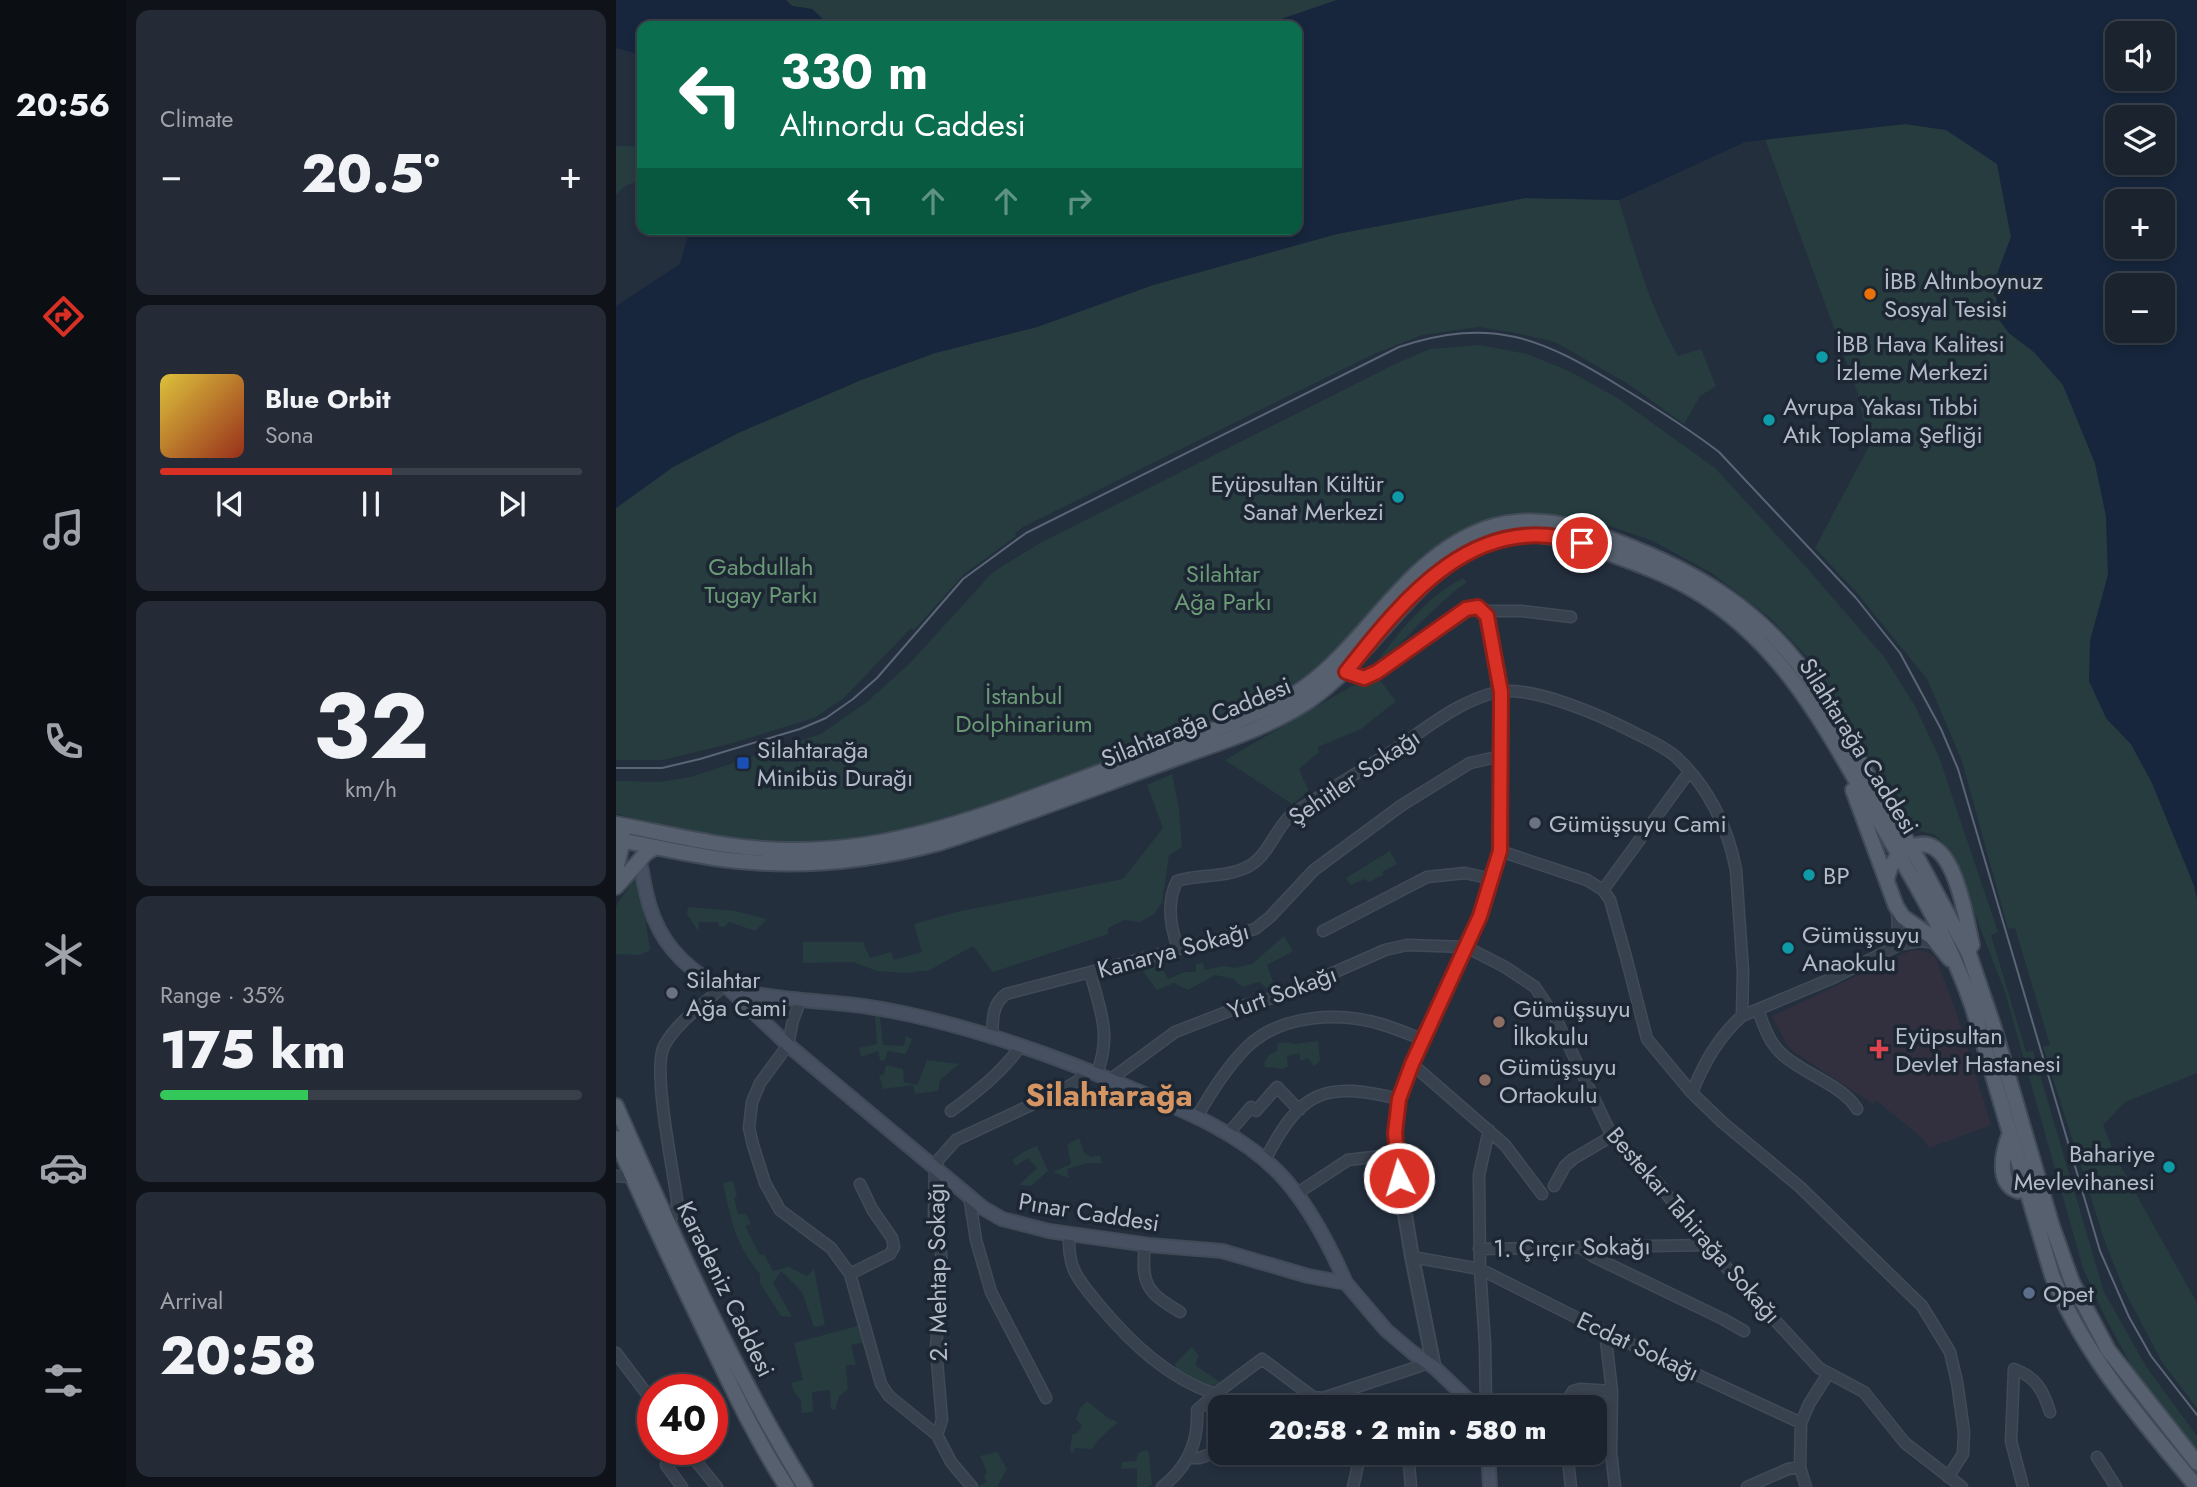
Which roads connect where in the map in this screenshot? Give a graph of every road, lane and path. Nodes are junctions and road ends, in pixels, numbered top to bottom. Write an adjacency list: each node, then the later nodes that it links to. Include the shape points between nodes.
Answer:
1 (1484, 611): 2 (street); 3 (street, via 1466,609 1364,678); 4 (street)
2 (1571, 617)
3 (1346, 672): 6 (main road, Silahtarağa Caddesi, via 1423,586 1469,551 1504,537 1562,538 1672,579 1724,611 1788,672); 10 (main road, Silahtarağa Caddesi, via 1275,719 1034,810 910,851 848,861 792,863 720,859)
4 (1501, 692): 5 (street); 7 (street, via 1547,699 1599,715 1674,755); 23 (street, Şehitler Sokağı, via 1458,708 1290,816 1256,862 1244,869 1177,881 1170,915)
5 (1501, 756): 11 (street); 23 (street, Kanarya Sokağı, via 1470,763 1402,805 1314,870 1255,929)
6 (1847, 765): 12 (main road, Silahtarağa Caddesi); 16 (main road)
7 (1689, 772): 18 (street); 31 (street, via 1719,814 1733,854)
8 (616, 824): 9 (main road, via 622,832); 12 (main road, Silahtarağa Caddesi, via 708,843 794,850 886,842 945,827 1185,741 1293,696 1325,672 1413,576 1447,549 1488,528 1541,521 1583,529 1677,566 1725,594 1763,625 1808,676)
9 (620, 839): 10 (main road, Silahtarağa Caddesi); 14 (main road)
10 (656, 847): 13 (main road)
11 (1500, 851): 15 (street); 18 (street, via 1587,880)
12 (1905, 851): 16 (main road, via 1893,861); 25 (main road, Silahtarağa Caddesi); 27 (main road, Silahtarağa Caddesi, via 1961,936); 27 (main road, via 1920,845 1936,849 1948,863 1964,910)
13 (639, 861): 17 (main road); 28 (main road, via 658,931 669,949 705,978)
14 (616, 870)
15 (1492, 879): 20 (street, via 1465,873 1427,877); 22 (street)
16 (1887, 879): 19 (main road)
17 (616, 887)
18 (1603, 890): 39 (street, via 1610,900 1647,1039)
19 (1896, 906): 21 (main road); 24 (street, via 1898,931)
20 (1324, 931)
21 (1937, 943): 24 (street, via 1909,942); 25 (main road)
22 (1466, 947): 33 (street); 38 (street, Yurt Sokağı, via 1407,945 1385,950 1283,995 1175,1032); 48 (street, Bestekar Tahirağa Sokağı, via 1535,987 1556,1019)
23 (1178, 948): 26 (street, Kanarya Sokağı)
24 (1893, 948): 30 (street)
25 (1958, 965): 58 (main road, Silahtarağa Caddesi, via 2010,1132 2004,1176 2015,1190)
26 (1090, 972): 32 (street, Kanarya Sokağı, via 1006,994 994,1010); 37 (street, via 1106,1038 1103,1059)
27 (1978, 978): 58 (main road, Silahtarağa Caddesi)
28 (725, 985): 29 (main road); 34 (main road, Pınar Caddesi); 62 (street, via 676,1030 660,1056 677,1200)
29 (801, 999): 32 (main road, via 864,1006); 34 (street)
30 (1758, 1010): 31 (street); 43 (street, via 1780,1052 1845,1096)
31 (1742, 1016): 39 (street, via 1705,1062)
32 (992, 1038): 35 (main road)
33 (1424, 1040): 36 (street); 45 (street, via 1353,1018 1316,1017 1292,1023 1248,1046 1212,1090)
34 (788, 1045): 52 (main road, Pınar Caddesi); 70 (street, via 752,1102 749,1128 759,1170 780,1210 831,1248)
35 (1020, 1047): 37 (main road); 44 (street, via 983,1087)
36 (1412, 1064): 40 (street); 46 (street)
37 (1092, 1071): 38 (main road); 52 (street, 2. Mehtap Sokağı, via 1059,1092 956,1140)
38 (1111, 1079): 45 (main road)
39 (1692, 1093): 101 (street, via 1800,1186 1922,1306 1950,1352 1957,1382 1963,1454)
40 (1399, 1099): 42 (street, via 1343,1090 1313,1098); 50 (street)
41 (616, 1106): 62 (main road, Karadeniz Caddesi)
42 (1299, 1110): 47 (street, via 1277,1087 1256,1111 1251,1107); 51 (street)
43 (1857, 1110)
44 (951, 1111)
45 (1197, 1117): 47 (main road)
46 (1489, 1130): 59 (street, via 1514,1154); 66 (street, via 1479,1175)
47 (1228, 1134): 51 (main road)
48 (1612, 1136): 57 (street, via 1573,1159); 65 (street, Bestekar Tahirağa Sokağı, via 1657,1182)
49 (619, 1145): 53 (street); 55 (main road, Karadeniz Caddesi)
50 (1397, 1153): 61 (street, via 1348,1160); 68 (street)
51 (1265, 1160): 61 (main road)
52 (935, 1168): 60 (main road, Pınar Caddesi); 87 (street, 2. Mehtap Sokağı, via 934,1218 942,1267 936,1349 942,1420)
53 (616, 1170)
54 (616, 1177): 55 (street)
55 (635, 1182): 104 (main road, Karadeniz Caddesi, via 733,1391)
56 (860, 1184): 70 (street, via 894,1247 890,1254)
57 (1553, 1186)
58 (2033, 1186): 93 (main road, Silahtarağa Caddesi, via 2072,1282 2108,1350); 118 (main road, Silahtarağa Caddesi, via 2052,1275 2065,1308 2105,1372)
59 (1542, 1194)
60 (969, 1195): 63 (main road, Pınar Caddesi, via 1002,1219); 84 (street, via 991,1292)
61 (1296, 1195): 71 (main road)
62 (667, 1225): 105 (main road, Karadeniz Caddesi, via 769,1427)
63 (1069, 1235): 64 (main road, Pınar Caddesi); 80 (street, via 1074,1271 1124,1335 1184,1381)
64 (1145, 1244): 71 (main road, Pınar Caddesi, via 1222,1251); 72 (street, via 1142,1270 1146,1284)
65 (1707, 1245): 67 (street, 1. Çırçır Sokağı); 77 (street, Bestekar Tahirağa Sokağı)
66 (1479, 1248): 67 (street, 1. Çırçır Sokağı); 69 (street)
67 (1581, 1248): 73 (street)
68 (1412, 1256): 69 (street, Ecdat Sokağı); 76 (street)
69 (1479, 1269): 74 (street, Ecdat Sokağı); 82 (street)
70 (850, 1274): 87 (street, via 881,1384)
71 (1346, 1283): 76 (main road, via 1386,1330)
72 (1180, 1312)
73 (1744, 1331)
74 (1605, 1332): 79 (street); 86 (street, Ecdat Sokağı)
75 (616, 1353): 78 (street)
76 (1431, 1364): 80 (street, via 1323,1398 1312,1397 1262,1359); 81 (main road)
77 (1828, 1374): 86 (street); 101 (street, Bestekar Tahirağa Sokağı, via 1864,1392 1905,1443)
78 (637, 1381)
79 (1612, 1391): 83 (street, via 1580,1389); 89 (street)
80 (1215, 1394): 92 (street, via 1197,1410)
81 (1463, 1395)
82 (1486, 1395)
83 (1571, 1395)
84 (1046, 1398)
85 (2050, 1412): 116 (street, via 2036,1381 2014,1369 2011,1441)
86 (1801, 1423): 100 (street)
87 (937, 1435): 106 (street)
88 (1607, 1452): 89 (street)
89 (1611, 1452): 112 (street)
90 (1208, 1455): 92 (street)
91 (2097, 1457): 117 (street)
92 (1188, 1458): 107 (street, via 1178,1475)
93 (2197, 1463)
94 (666, 1465): 102 (street)
95 (699, 1465): 103 (street)
96 (1358, 1465): 108 (street)
97 (1409, 1465): 109 (street)
98 (1489, 1465): 110 (main road)
99 (1568, 1465): 111 (street)
100 (1800, 1467): 113 (street); 114 (street)
101 (1948, 1477): 115 (street, Bestekar Tahirağa Sokağı)
102 (682, 1487)
103 (717, 1487)
104 (787, 1487)
105 (805, 1487)
106 (972, 1487)
107 (1162, 1487)
108 (1353, 1487)
109 (1411, 1487)
110 (1490, 1487)
111 (1571, 1487)
112 (1615, 1487)
113 (1747, 1487)
114 (1806, 1487)
115 (1962, 1487)
116 (2023, 1487)
117 (2116, 1487)
118 (2197, 1487)

